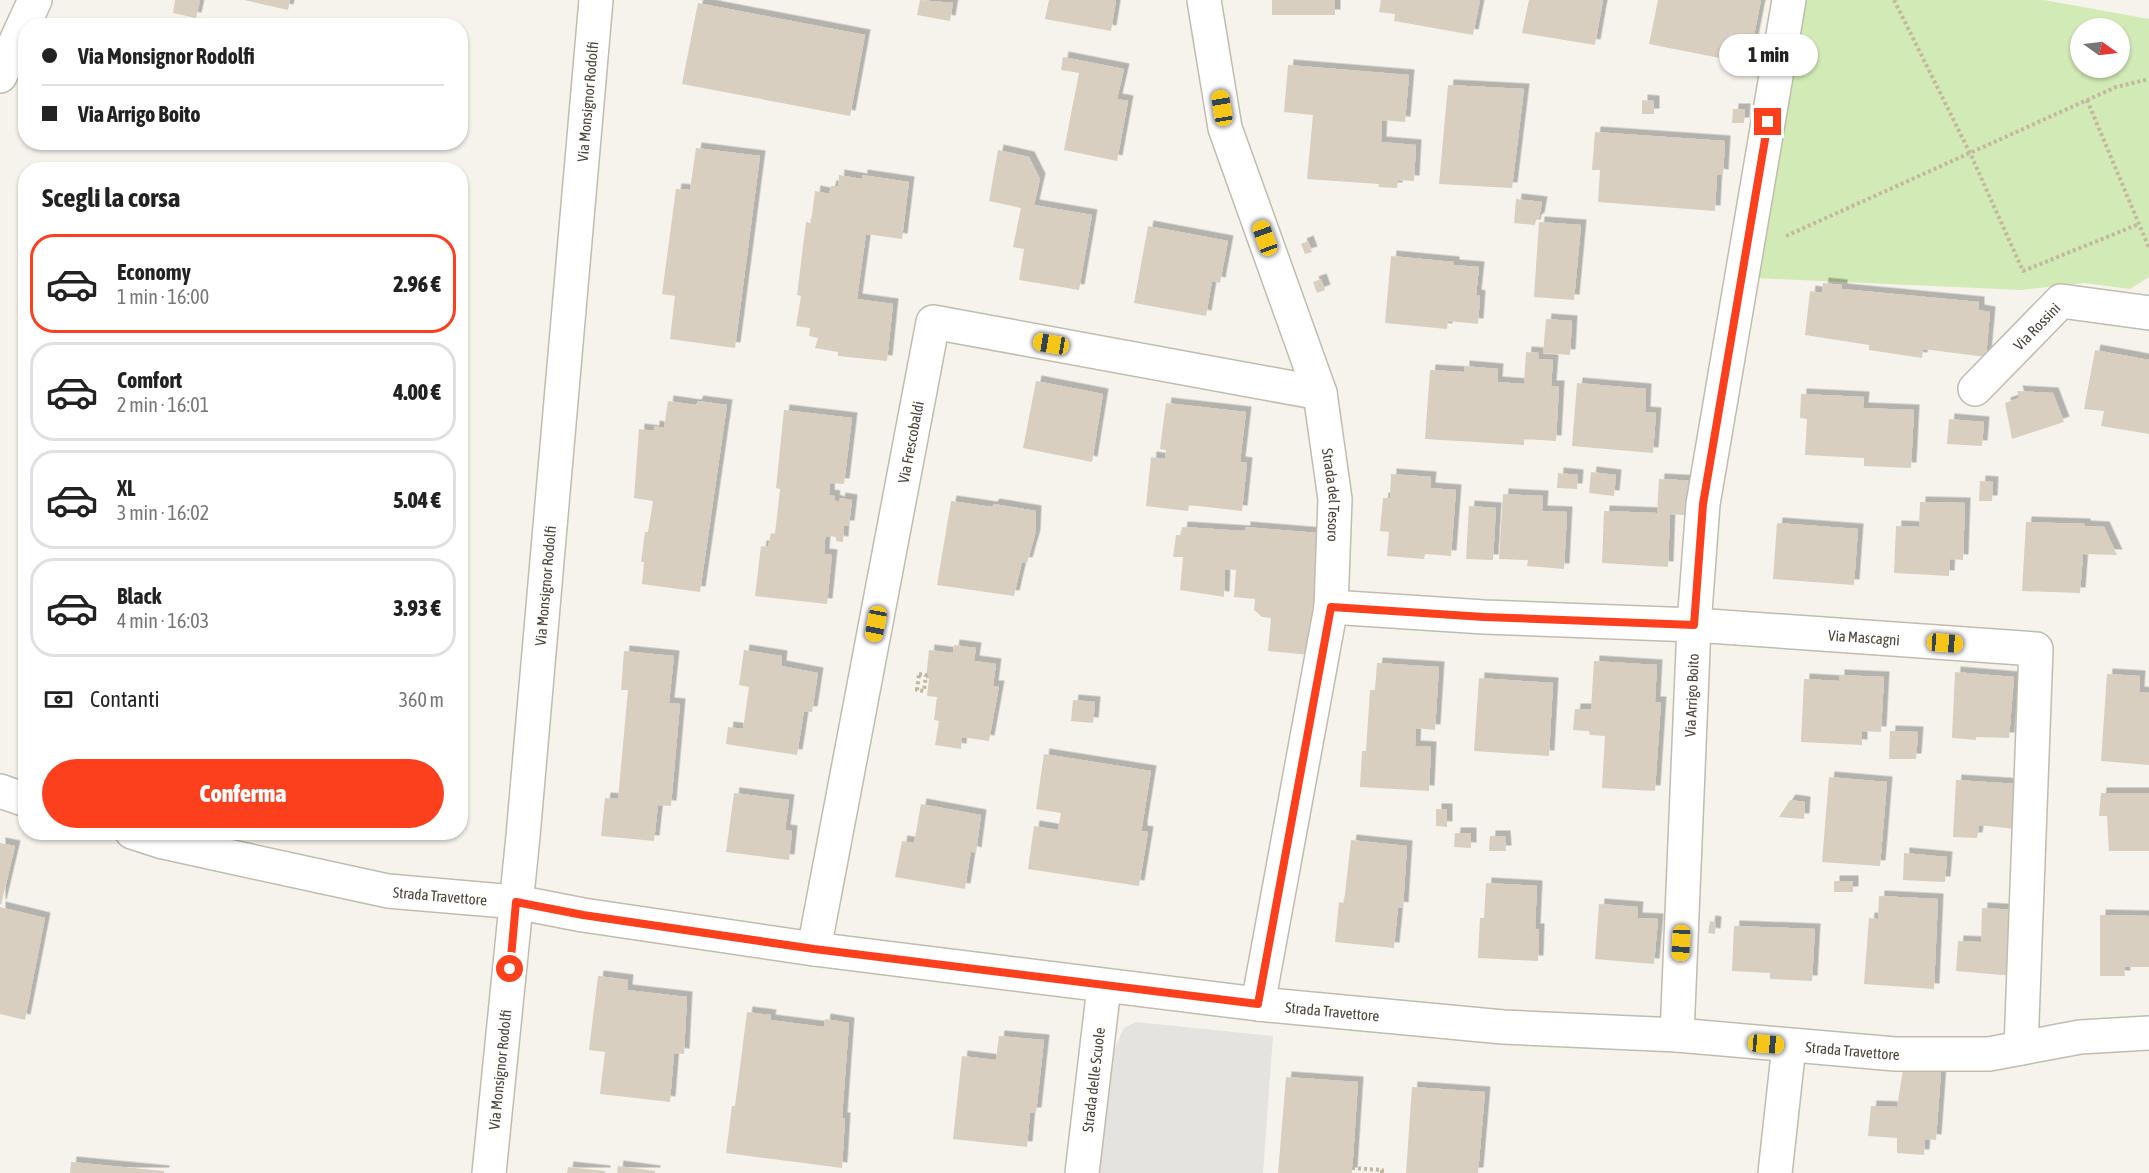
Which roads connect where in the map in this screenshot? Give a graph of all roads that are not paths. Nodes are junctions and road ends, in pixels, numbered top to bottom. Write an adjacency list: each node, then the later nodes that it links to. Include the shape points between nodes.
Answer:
1 (35, 0): 5 (street)
2 (596, 0): 16 (street, Via Monsignor Rodolfi)
3 (1204, 0): 10 (street, Strada del Tesoro, via 1226,128)
4 (1789, 0): 12 (street, Via Arrigo Boito, via 1703,504)
5 (27, 18)
6 (18, 37): 7 (street)
7 (0, 76)
8 (2149, 313): 9 (street, Via Rossini, via 2061,301)
9 (1975, 389)
10 (1320, 393): 11 (street, Strada del Tesoro, via 1335,499); 17 (street, Via Frescobaldi, via 933,322)
11 (1331, 607): 12 (street, Via Mascagni); 19 (street, Strada del Tesoro)
12 (1694, 625): 21 (street, Via Arrigo Boito); 23 (street, Via Mascagni, via 2036,649)
13 (0, 791): 14 (street)
14 (18, 797)
15 (157, 840): 16 (street, Strada Travettore, via 387,891)
16 (516, 902): 17 (street, Strada Travettore); 24 (street, Via Monsignor Rodolfi)
17 (814, 949): 18 (street, Strada Travettore)
18 (1104, 987): 19 (street, Strada Travettore); 25 (street, Strada delle Scuole)
19 (1258, 1004): 21 (street, Strada Travettore, via 1503,1027)
20 (2149, 1033): 23 (street, Strada Travettore, via 2080,1037)
21 (1677, 1035): 22 (street, Strada Travettore)
22 (1789, 1046): 23 (street, Strada Travettore, via 1895,1054 1989,1054); 26 (street)
23 (2021, 1048)
24 (489, 1173)
25 (1082, 1173)
26 (1775, 1173)

